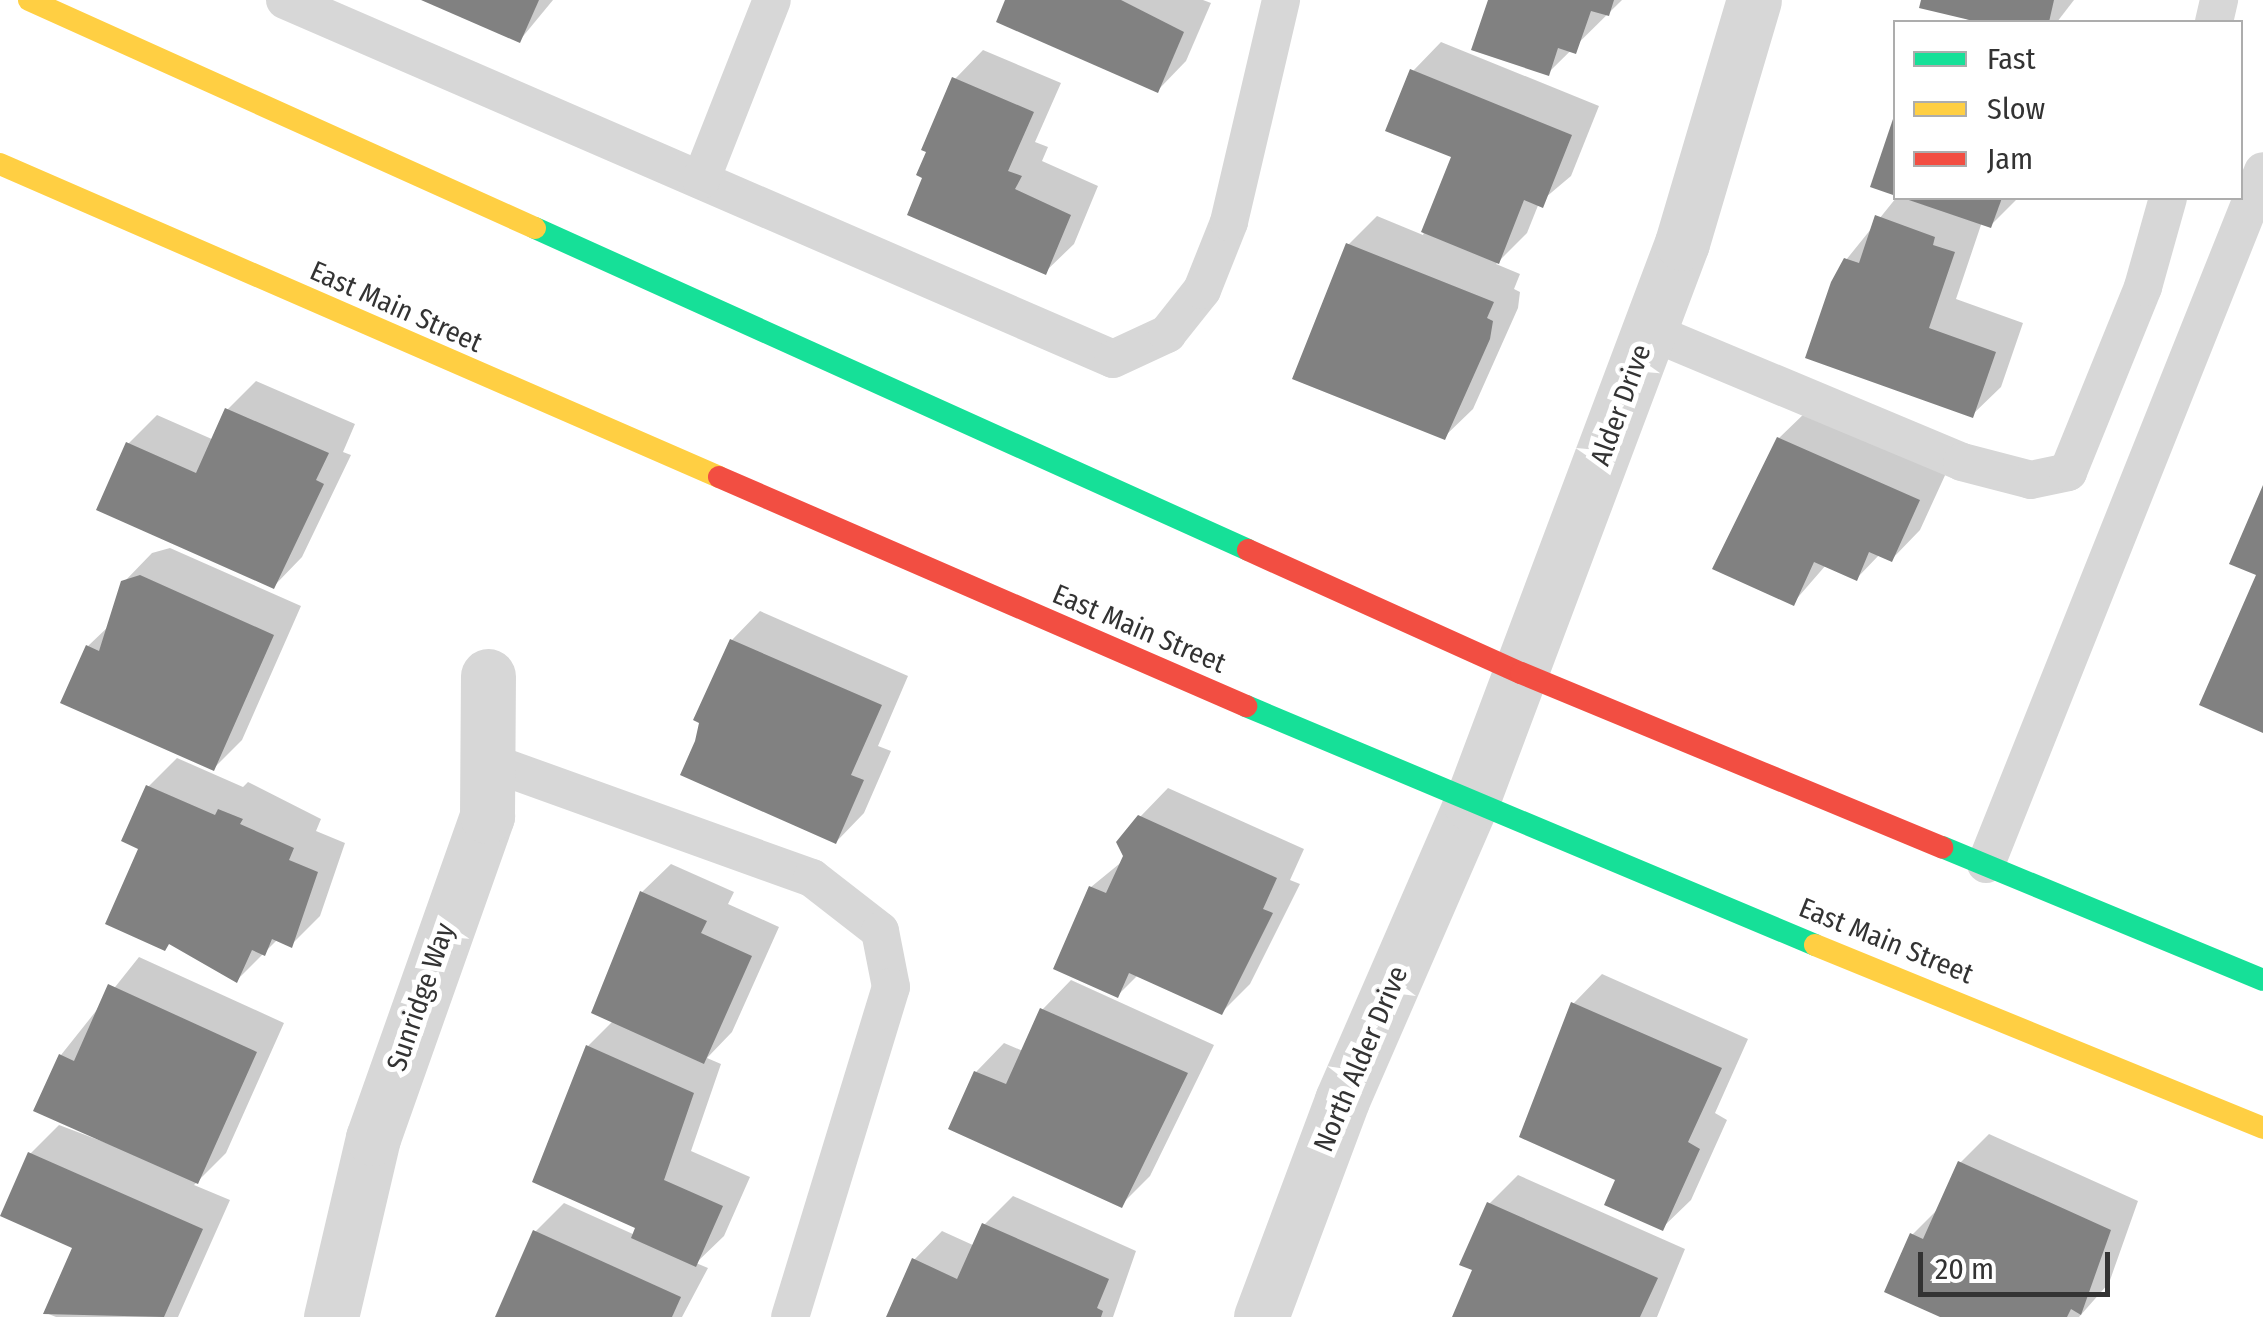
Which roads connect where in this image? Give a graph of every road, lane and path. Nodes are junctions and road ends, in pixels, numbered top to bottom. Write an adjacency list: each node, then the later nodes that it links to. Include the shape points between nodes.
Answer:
1 (30, 0): 11 (main road)
2 (285, 0): 8 (lane)
3 (772, 0): 8 (lane)
4 (1282, 0): 8 (lane, via 1229,222 1202,290 1167,334 1114,358)
5 (1754, 0): 10 (street, Alder Drive, via 1729,99)
6 (0, 164): 14 (main road, East Main Street)
7 (2263, 171): 15 (lane)
8 (701, 180)
9 (2167, 200): 10 (lane, via 2144,287 2068,472 2030,480 1962,462)
10 (1649, 331): 11 (street, Alder Drive)
11 (1521, 673): 14 (street, Alder Drive); 15 (main road)
12 (488, 676): 13 (street, Sunridge Way)
13 (484, 760): 18 (street, Sunridge Way, via 487,816 373,1138); 19 (lane, via 812,878 880,931 892,987)
14 (1471, 804): 17 (main road, East Main Street); 20 (street, North Alder Drive, via 1342,1100)
15 (1986, 864): 16 (main road)
16 (2263, 980)
17 (2263, 1128)
18 (330, 1317)
19 (790, 1317)
20 (1261, 1317)

